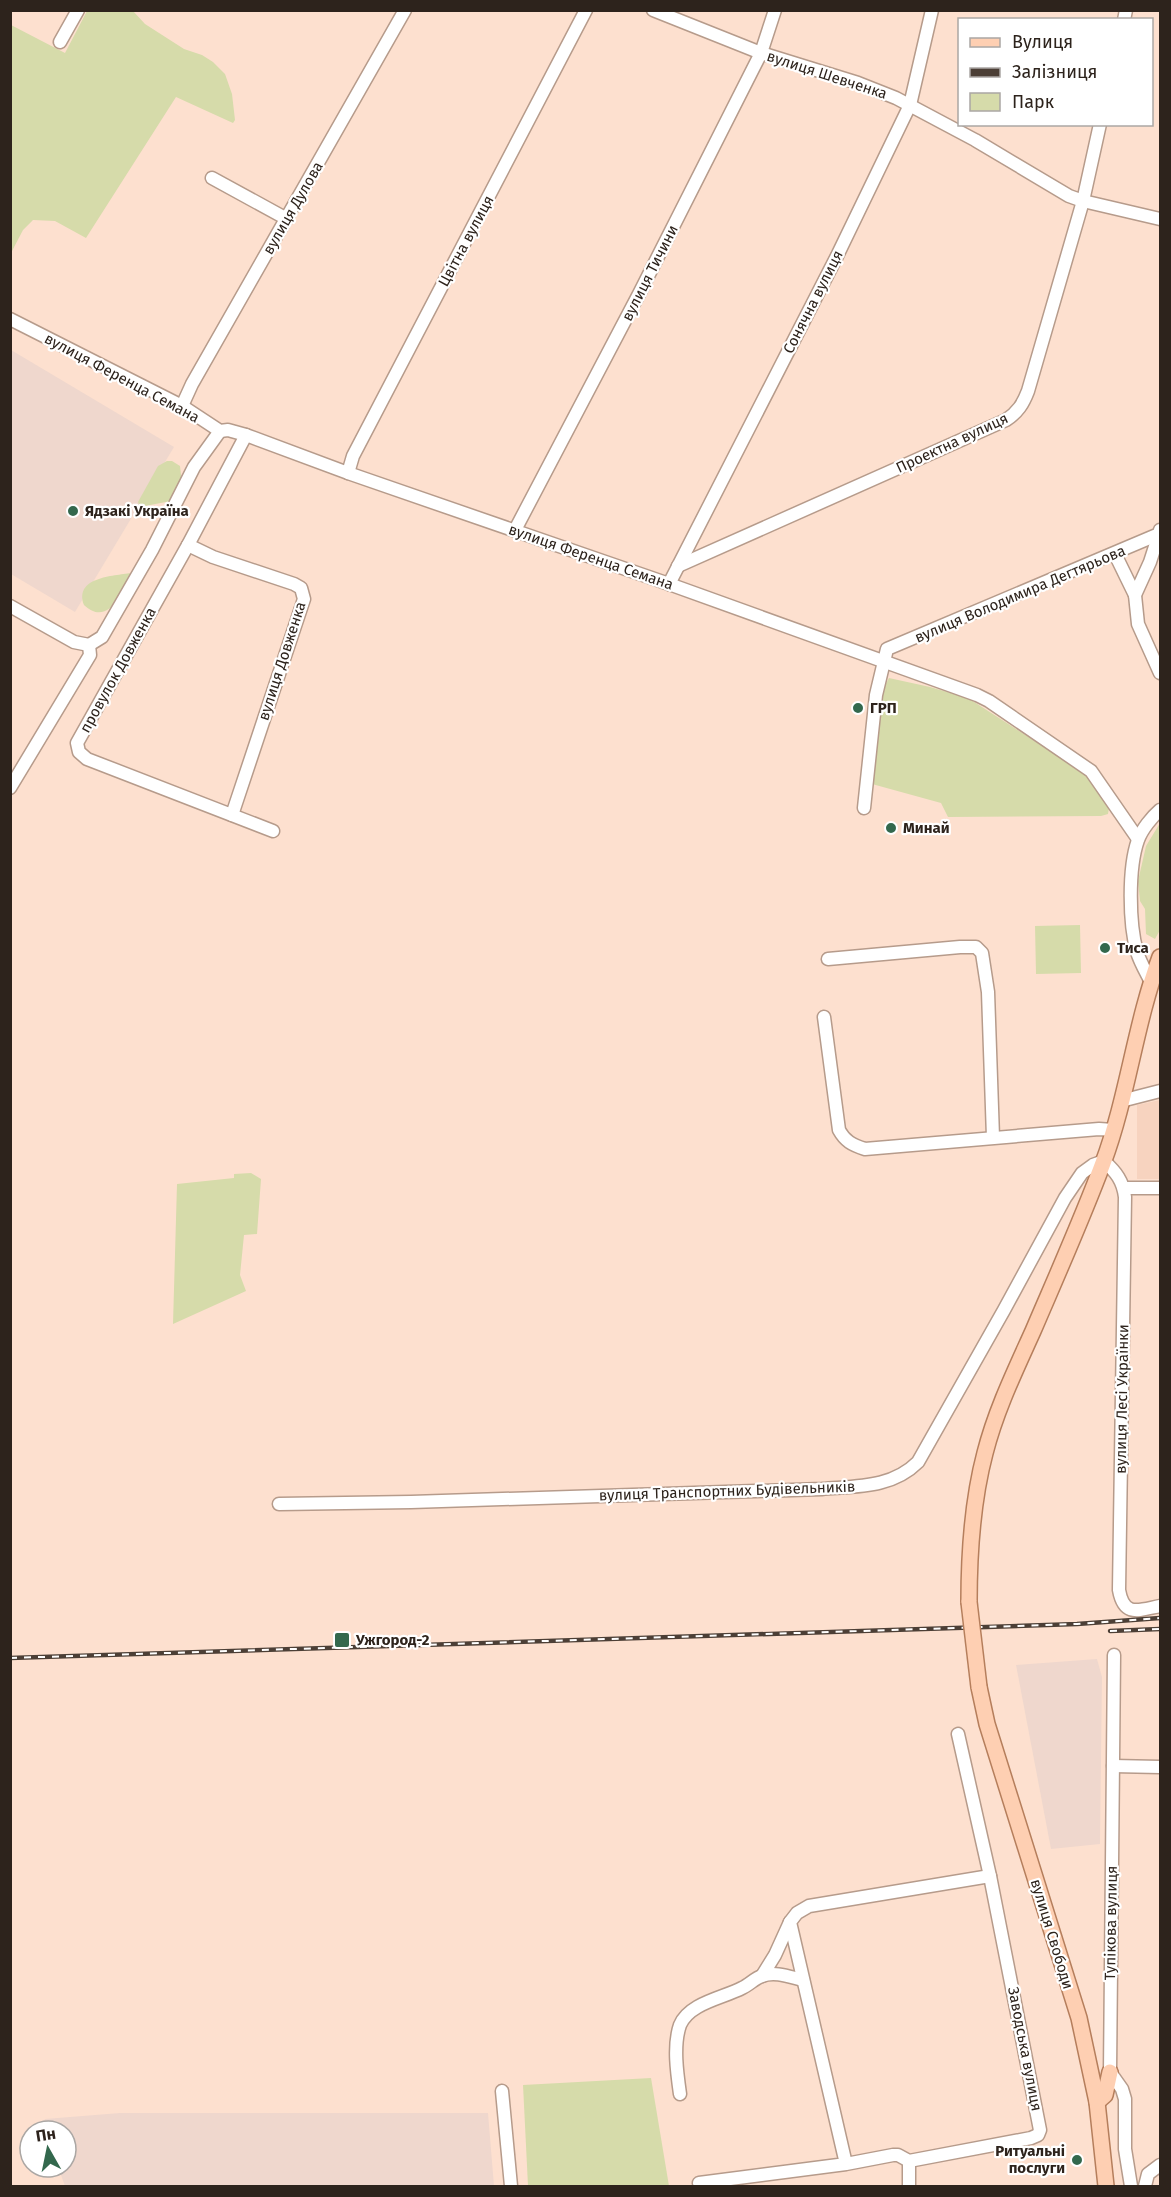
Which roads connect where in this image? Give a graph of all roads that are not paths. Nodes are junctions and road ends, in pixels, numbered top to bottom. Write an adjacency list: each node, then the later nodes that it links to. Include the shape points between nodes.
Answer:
1 (78, 10): 7 (street)
2 (405, 10): 13 (street, вулиця Дулова)
3 (586, 10): 19 (street, Цвітна вулиця, via 353,456)
4 (653, 10): 8 (street, вулиця Шевченка)
5 (775, 10): 8 (street, вулиця Тичини)
6 (932, 10): 9 (street, Сонячна вулиця)
7 (60, 42)
8 (761, 53): 9 (street, вулиця Шевченка, via 858,83); 20 (street, вулиця Тичини)
9 (910, 105): 12 (street, вулиця Шевченка); 24 (street, Сонячна вулиця)
10 (1100, 126): 12 (street, Проектна вулиця)
11 (212, 178): 13 (street)
12 (1083, 201): 14 (street, вулиця Шевченка); 24 (street, Проектна вулиця, via 1028,391 1016,413)
13 (287, 219): 16 (street, вулиця Дулова)
14 (1161, 219)
15 (10, 319): 16 (street, вулиця Ференца Семана)
16 (182, 406): 17 (street, вулиця Ференца Семана)
17 (220, 431): 18 (street, вулиця Ференца Семана); 28 (street, via 194,467 110,625)
18 (246, 435): 19 (street, вулиця Ференца Семана); 22 (street, провулок Довженка)
19 (348, 473): 20 (street, вулиця Ференца Семана)
20 (515, 530): 25 (street, вулиця Ференца Семана)
21 (1160, 532): 23 (street, вулиця Володимира Дегтярьова); 26 (street)
22 (188, 545): 34 (street, вулиця Довженка, via 294,584 301,588 304,599); 34 (street, провулок Довженка, via 77,743 79,752 87,759)
23 (1115, 555): 26 (street); 29 (street, вулиця Володимира Дегтярьова, via 887,649)
24 (678, 566): 25 (street, Сонячна вулиця)
25 (669, 584): 29 (street, вулиця Ференца Семана)
26 (1135, 595): 30 (street, via 1138,624)
27 (10, 606): 28 (street, via 74,642)
28 (90, 645): 31 (street, via 90,655)
29 (884, 660): 32 (street, via 876,695); 36 (street, вулиця Ференца Семана, via 989,701 1083,764 1097,778)
30 (1161, 673)
31 (10, 788)
32 (864, 808)
33 (1161, 810): 36 (street)
34 (232, 815): 35 (street, провулок Довженка)
35 (273, 831)
36 (1138, 839): 39 (street, via 1131,916 1138,954)
37 (1161, 957): 39 (main road, вулиця Свободи)
38 (828, 959): 44 (street, via 960,947 976,947 982,953 988,992)
39 (1151, 982): 42 (main road, вулиця Свободи)
40 (824, 1017): 44 (street, via 839,1130 844,1140 865,1149)
41 (1161, 1091): 42 (street)
42 (1121, 1101): 43 (main road, вулиця Свободи)
43 (1113, 1130): 44 (street); 45 (main road, вулиця Свободи)
44 (993, 1137)
45 (1104, 1161): 46 (street); 48 (street, вулиця Транспортних Будівельників, via 1082,1173 1065,1198 918,1462 893,1479 873,1485 822,1489); 61 (main road, вулиця Свободи, bridge, via 1000,1405 985,1454 971,1534 969,1602 987,1724 1078,2018)
46 (1124, 1188): 47 (street); 49 (street, вулиця Лесі Українки, via 1119,1590 1121,1601 1133,1611)
47 (1161, 1188)
48 (279, 1504)
49 (1161, 1606)
50 (1114, 1654): 52 (street, Тупікова вулиця)
51 (957, 1734): 54 (street, Заводська вулиця)
52 (1113, 1766): 53 (street); 58 (street, Тупікова вулиця)
53 (1161, 1767)
54 (990, 1876): 55 (street, via 809,1906); 62 (street, Заводська вулиця, via 1040,2130 1031,2138)
55 (790, 1922): 56 (street); 57 (street)
56 (762, 1976): 57 (street, via 780,1974); 60 (street, via 695,2008 685,2017 678,2034)
57 (803, 1980): 63 (street)
58 (1110, 2072): 61 (main road, via 1105,2095); 69 (street, via 1125,2099 1125,2149)
59 (502, 2091): 66 (street)
60 (680, 2094)
61 (1097, 2102): 68 (main road, вулиця Свободи)
62 (909, 2161): 63 (street, Заводська вулиця, via 893,2155); 67 (street)
63 (846, 2164): 65 (street, Заводська вулиця)
64 (1161, 2165): 70 (street, via 1148,2174)
65 (699, 2183)
66 (512, 2187)
67 (909, 2187)
68 (1106, 2187)
69 (1131, 2187)
70 (1145, 2187)

